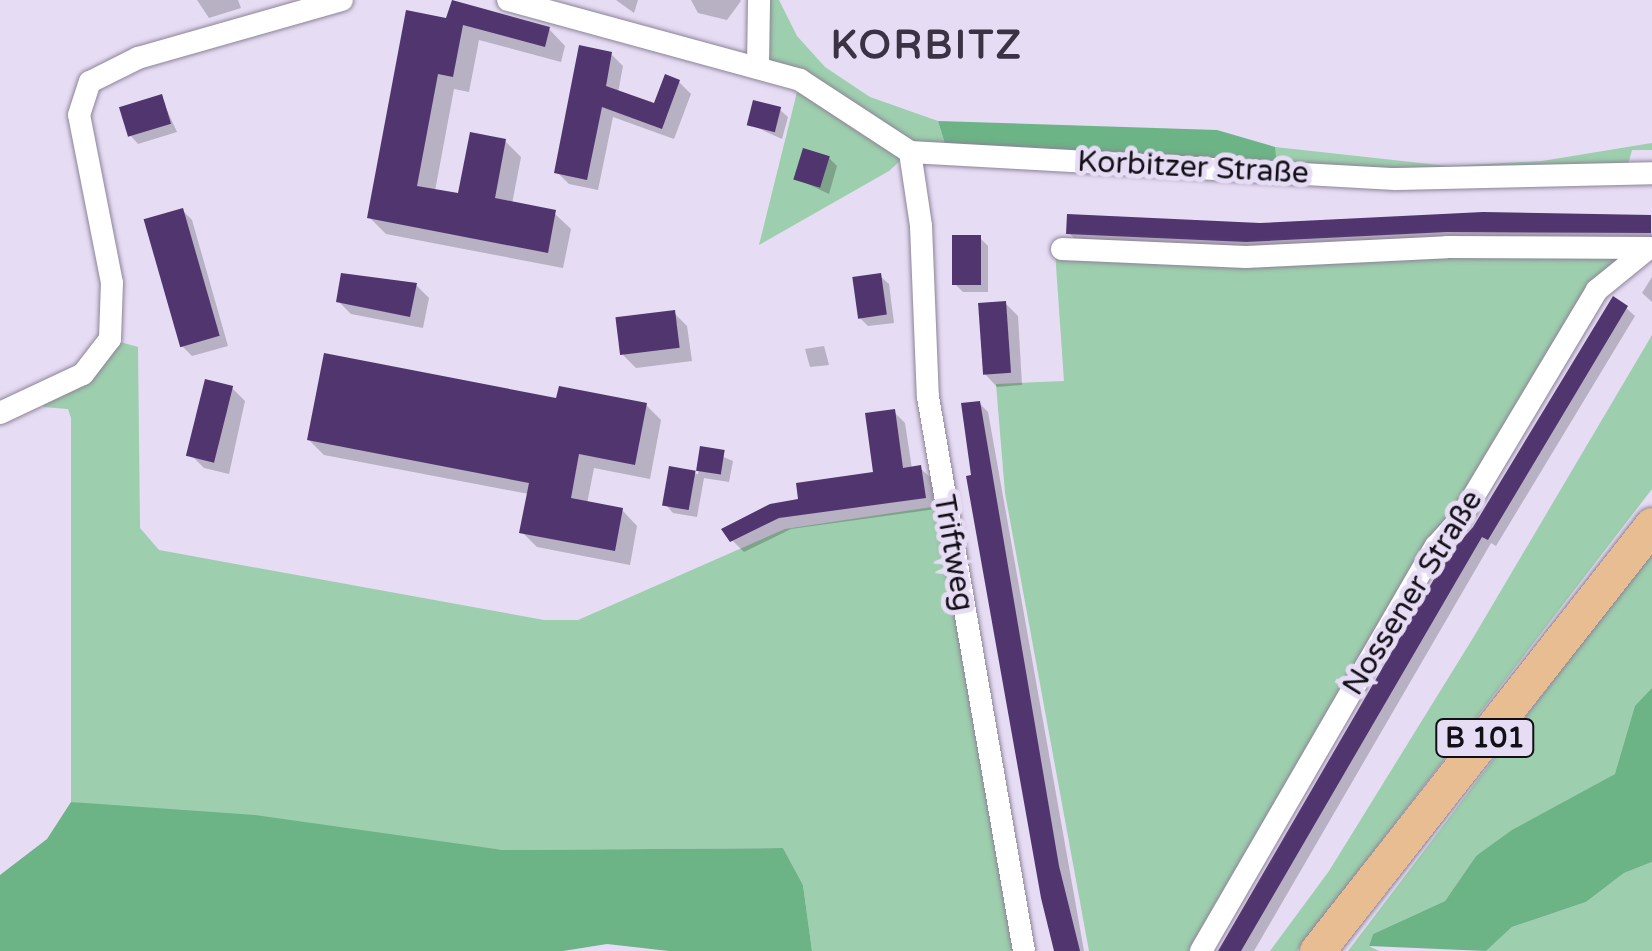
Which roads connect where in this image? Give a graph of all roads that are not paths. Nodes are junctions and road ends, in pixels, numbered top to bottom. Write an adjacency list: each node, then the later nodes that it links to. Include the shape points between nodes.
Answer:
1 (342, 0): 9 (street, via 138,58 85,88 80,115 112,283 110,339 83,374)
2 (508, 0): 4 (street, via 600,30)
3 (759, 0): 4 (street)
4 (758, 66): 5 (street, via 800,80)
5 (910, 152): 6 (street, Korbitzer Straße, via 1394,179); 11 (street, Triftweg, via 921,226 928,396)
6 (1652, 173)
7 (1062, 249): 8 (street, via 1246,257 1447,247)
8 (1648, 250): 12 (street, Nossener Straße, via 1597,290 1460,520 1436,546)
9 (0, 413)
10 (1652, 525): 13 (main road, B 101)
11 (1024, 951)
12 (1201, 951)
13 (1318, 951)

